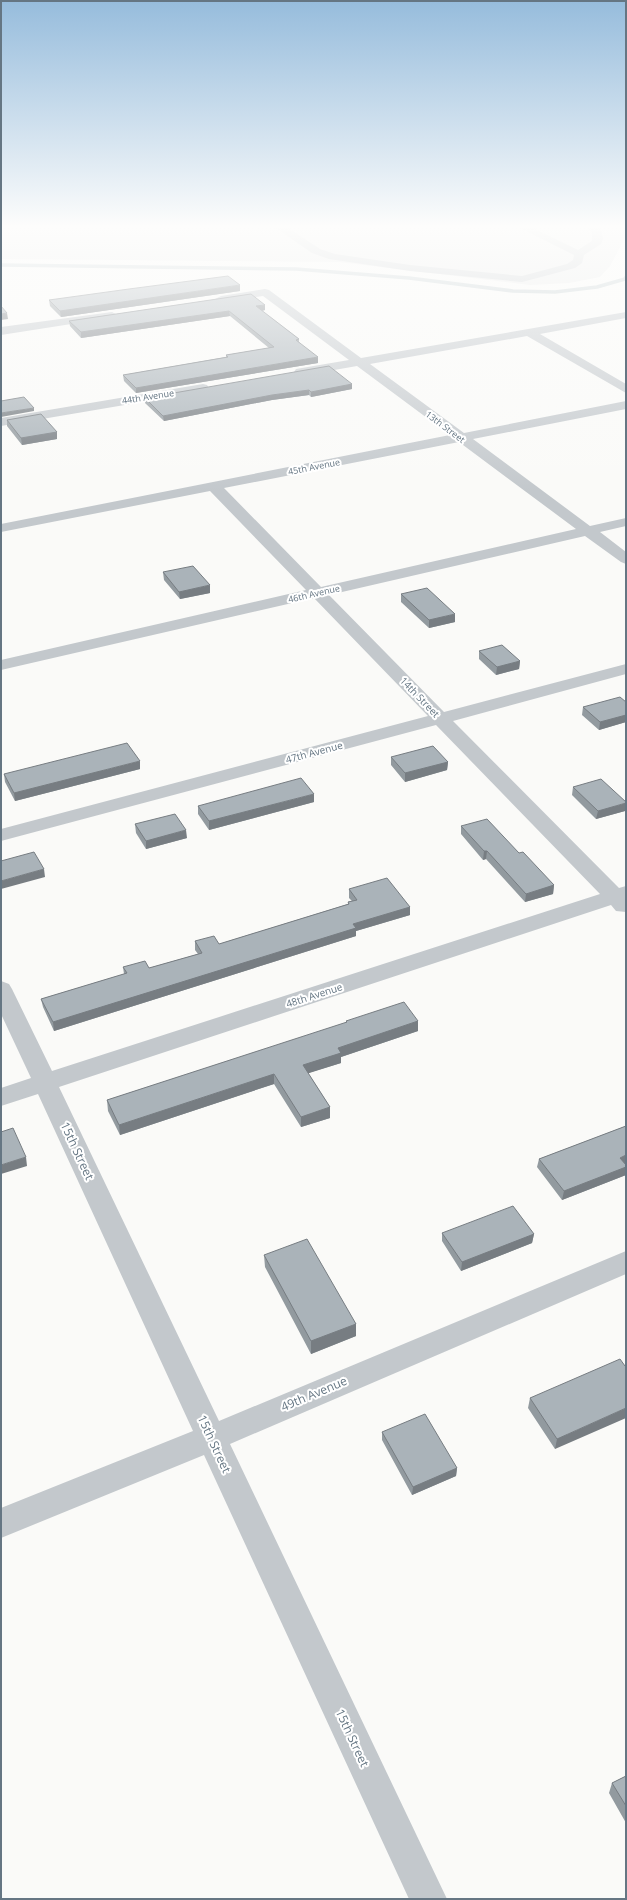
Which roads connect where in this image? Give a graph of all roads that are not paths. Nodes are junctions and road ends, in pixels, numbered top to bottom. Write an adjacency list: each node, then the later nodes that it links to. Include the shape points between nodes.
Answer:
1 (109, 315): 4 (street)
2 (295, 315): 6 (street, 13th Street)
3 (626, 315): 5 (street)
4 (1, 331)
5 (530, 332): 6 (street); 9 (street)
6 (358, 362): 7 (street); 12 (street, 13th Street)
7 (287, 374)
8 (216, 386): 11 (street, 44th Avenue)
9 (626, 389)
10 (626, 405): 12 (street, 45th Avenue)
11 (1, 422)
12 (460, 438): 13 (street, 45th Avenue); 16 (street, 13th Street)
13 (214, 486): 15 (street, 45th Avenue); 18 (street, 14th Street)
14 (626, 522): 16 (street, 46th Avenue)
15 (1, 528)
16 (587, 530): 17 (street, 13th Street); 18 (street, 46th Avenue)
17 (626, 559)
18 (318, 593): 19 (street, 46th Avenue); 21 (street, 14th Street)
19 (1, 665)
20 (626, 669): 21 (street, 47th Avenue)
21 (441, 718): 22 (street, 47th Avenue); 23 (street, 14th Street)
22 (1, 835)
23 (622, 899): 25 (street, 48th Avenue)
24 (1, 989): 25 (street, 15th Street)
25 (45, 1083): 26 (street, 48th Avenue); 28 (street, 15th Street)
26 (1, 1097)
27 (626, 1262): 28 (street, 49th Avenue)
28 (211, 1438): 29 (street, 49th Avenue); 30 (street, 15th Street)
29 (1, 1523)
30 (428, 1899)

